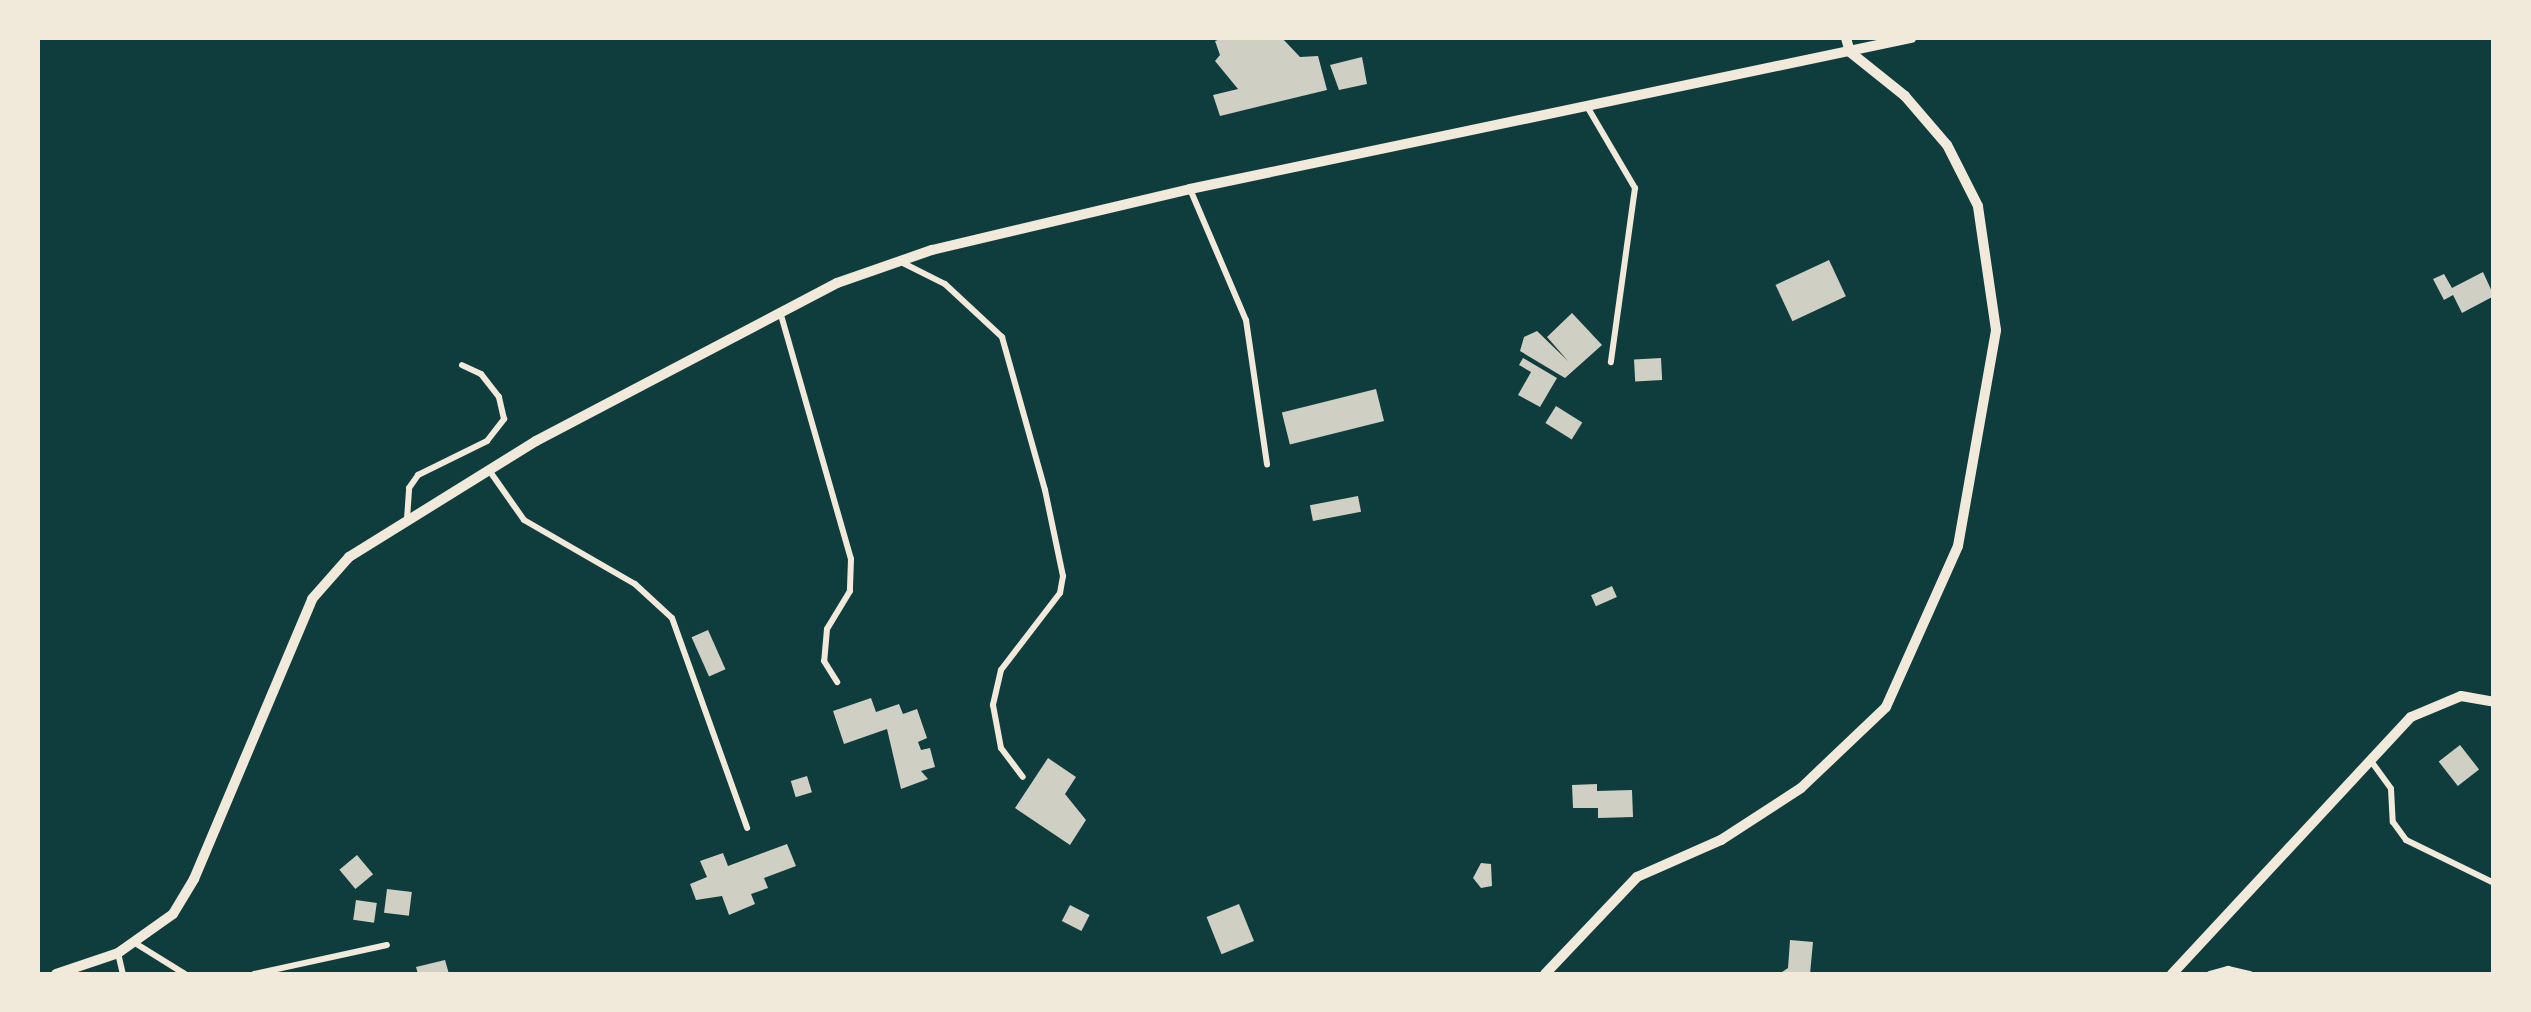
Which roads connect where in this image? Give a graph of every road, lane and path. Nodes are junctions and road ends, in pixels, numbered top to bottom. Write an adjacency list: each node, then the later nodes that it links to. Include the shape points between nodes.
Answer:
1 (1846, 38): 3 (street)
2 (1910, 38): 3 (street)
3 (1850, 52): 4 (street); 26 (street, via 1906,96 1947,145 1978,206 1996,330 1958,546 1886,707 1801,788 1722,840 1637,877)
4 (1588, 108): 5 (street); 8 (lane, via 1635,188)
5 (1190, 189): 6 (street); 10 (lane, via 1246,320)
6 (899, 261): 7 (street, via 837,283); 16 (lane, via 945,284 1002,337 1045,490 1063,576 1060,593 1002,670 993,705 1002,748)
7 (781, 315): 11 (street, via 536,441); 13 (lane, via 850,559 850,591 827,630 824,661)
8 (1611, 362)
9 (462, 365): 12 (lane, via 481,374 499,397 504,418 487,441 418,474 409,488)
10 (1267, 464)
11 (491, 473): 12 (street); 17 (lane, via 524,520 635,584 672,618)
12 (407, 519): 19 (street, via 349,557 312,599 194,879 172,914)
13 (837, 682)
14 (2494, 702): 15 (street, via 2460,696 2411,717)
15 (2371, 761): 18 (lane, via 2391,789 2393,822 2406,840); 27 (street)
16 (1023, 777)
17 (748, 828)
18 (2494, 882)
19 (136, 943): 21 (street); 24 (lane)
20 (387, 945): 25 (lane)
21 (118, 953): 22 (street); 23 (lane)
22 (56, 974)
23 (123, 974)
24 (185, 974)
25 (254, 974)
26 (1545, 974)
27 (2172, 974)
28 (2210, 974): 29 (lane, via 2228,968)
29 (2250, 974)

